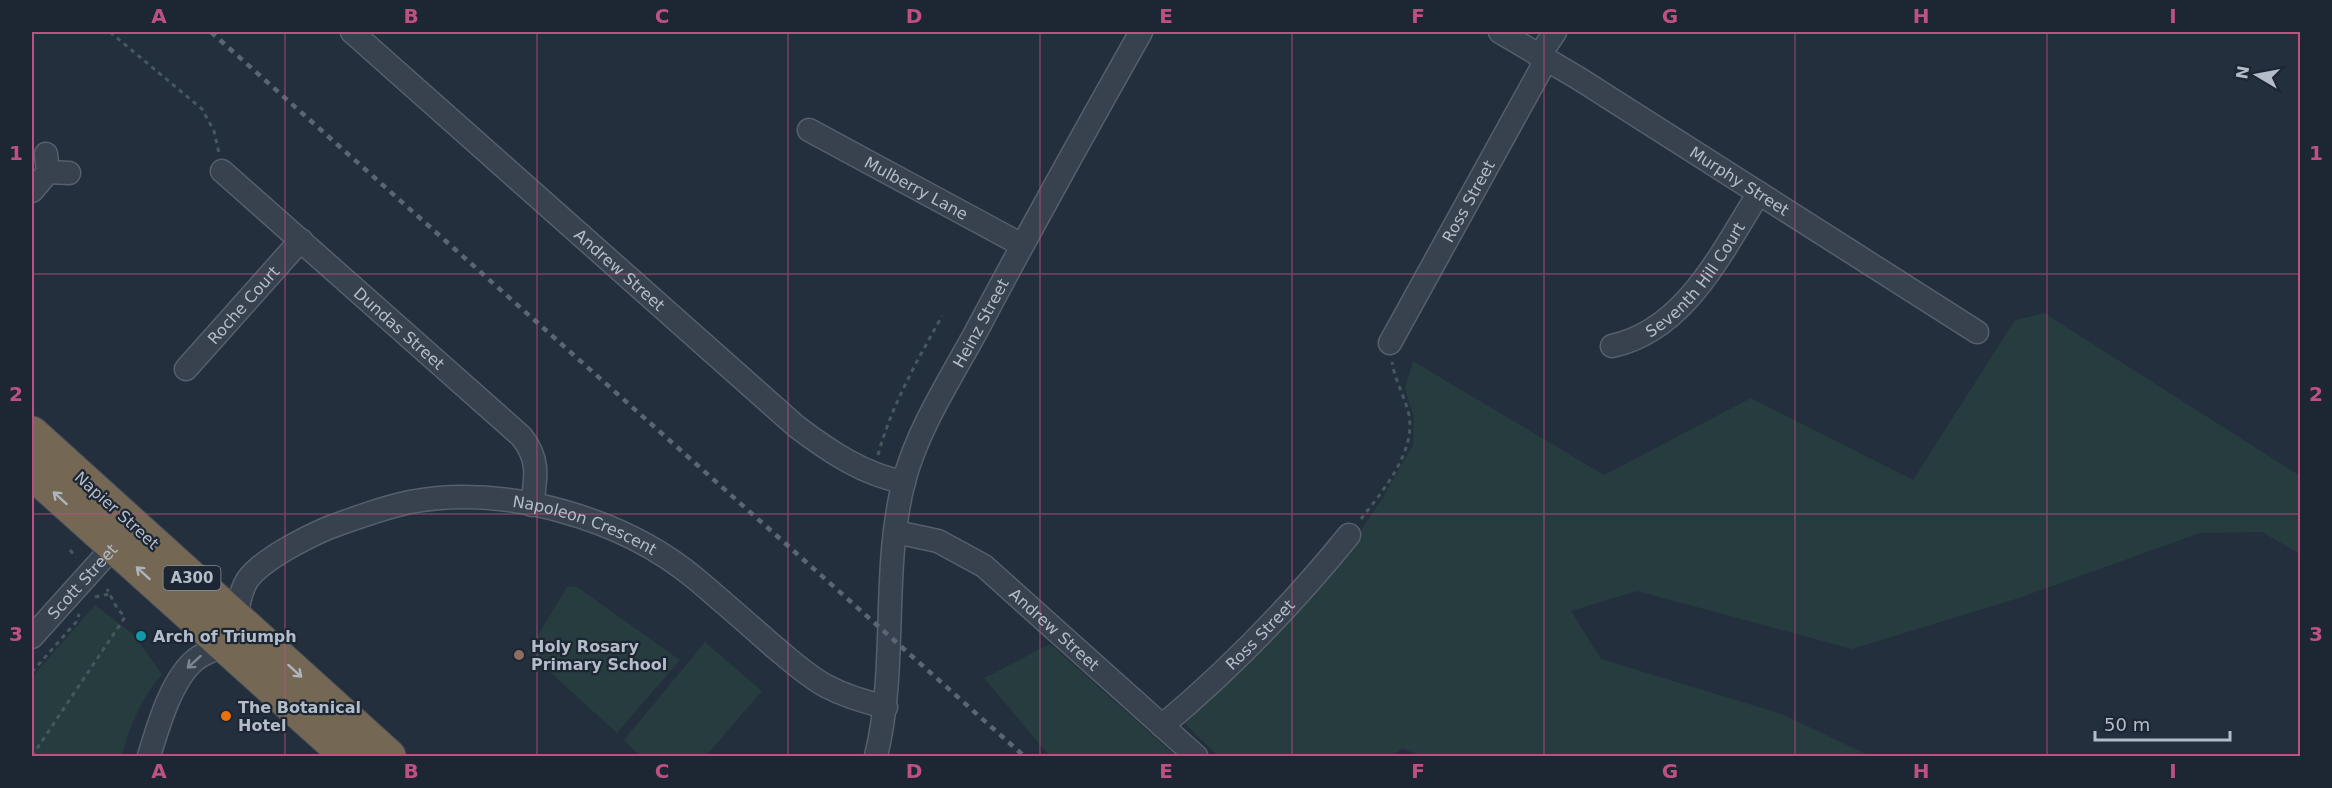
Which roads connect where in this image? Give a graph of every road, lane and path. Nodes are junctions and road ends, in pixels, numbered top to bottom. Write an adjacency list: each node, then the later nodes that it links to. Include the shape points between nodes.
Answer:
1 (110, 32): 9 (path, via 201,109 214,131)
2 (352, 32): 22 (street, Andrew Street, via 797,427 856,466)
3 (1141, 32): 13 (street, Heinz Street)
4 (1500, 32): 6 (street, Murphy Street)
5 (1555, 32): 6 (street, Ross Street)
6 (1543, 58): 11 (street, Murphy Street); 16 (street, Ross Street)
7 (809, 130): 13 (street, Mulberry Lane)
8 (54, 166): 10 (street)
9 (222, 171): 12 (street, Dundas Street)
10 (32, 191)
11 (1759, 193): 15 (street, Murphy Street); 17 (street, Seventh Hill Court, via 1687,300 1640,338)
12 (301, 240): 18 (street, Roche Court); 23 (street, Dundas Street, via 521,436 535,460)
13 (1022, 245): 22 (street, Heinz Street, via 931,416)
14 (942, 316): 20 (path, via 890,414)
15 (1977, 332)
16 (1390, 343): 26 (path, via 1393,370 1410,419 1406,447)
17 (1612, 346)
18 (186, 369)
19 (32, 433): 25 (highway, Napier Street / A300)
20 (875, 464)
21 (32, 473): 25 (highway, Napier Street / A300, one-way to 21)
22 (904, 482): 24 (street, Heinz Street)
23 (532, 505): 29 (street, Napoleon Crescent, via 450,498 392,506 303,540); 38 (street, Napoleon Crescent, via 601,524 655,550 811,677 853,698)
24 (896, 532): 38 (street, Heinz Street); 39 (street, Andrew Street, via 938,541 984,566)
25 (123, 535): 31 (highway, Napier Street / A300); 35 (highway, Napier Street / A300, one-way to 25); 36 (street, Scott Street)
26 (1348, 535): 39 (street, Ross Street, via 1316,575 1227,668)
27 (69, 550): 28 (path)
28 (77, 558)
29 (249, 578): 31 (street, Napoleon Crescent); 35 (street)
30 (107, 589): 32 (path)
31 (206, 590): 35 (highway, Napier Street / A300)
32 (109, 594): 33 (path); 40 (path, via 125,617)
33 (92, 599)
34 (82, 607): 37 (path, via 77,621)
35 (231, 632): 41 (street, one-way to 41, via 185,669); 42 (highway, Napier Street / A300); 43 (highway, Napier Street / A300, one-way to 43)
36 (32, 637)
37 (32, 672)
38 (886, 707): 44 (street, Heinz Street)
39 (1162, 726): 45 (street, Andrew Street)
40 (32, 756)
41 (149, 756)
42 (347, 756)
43 (389, 756)
44 (876, 756)
45 (1196, 756)

